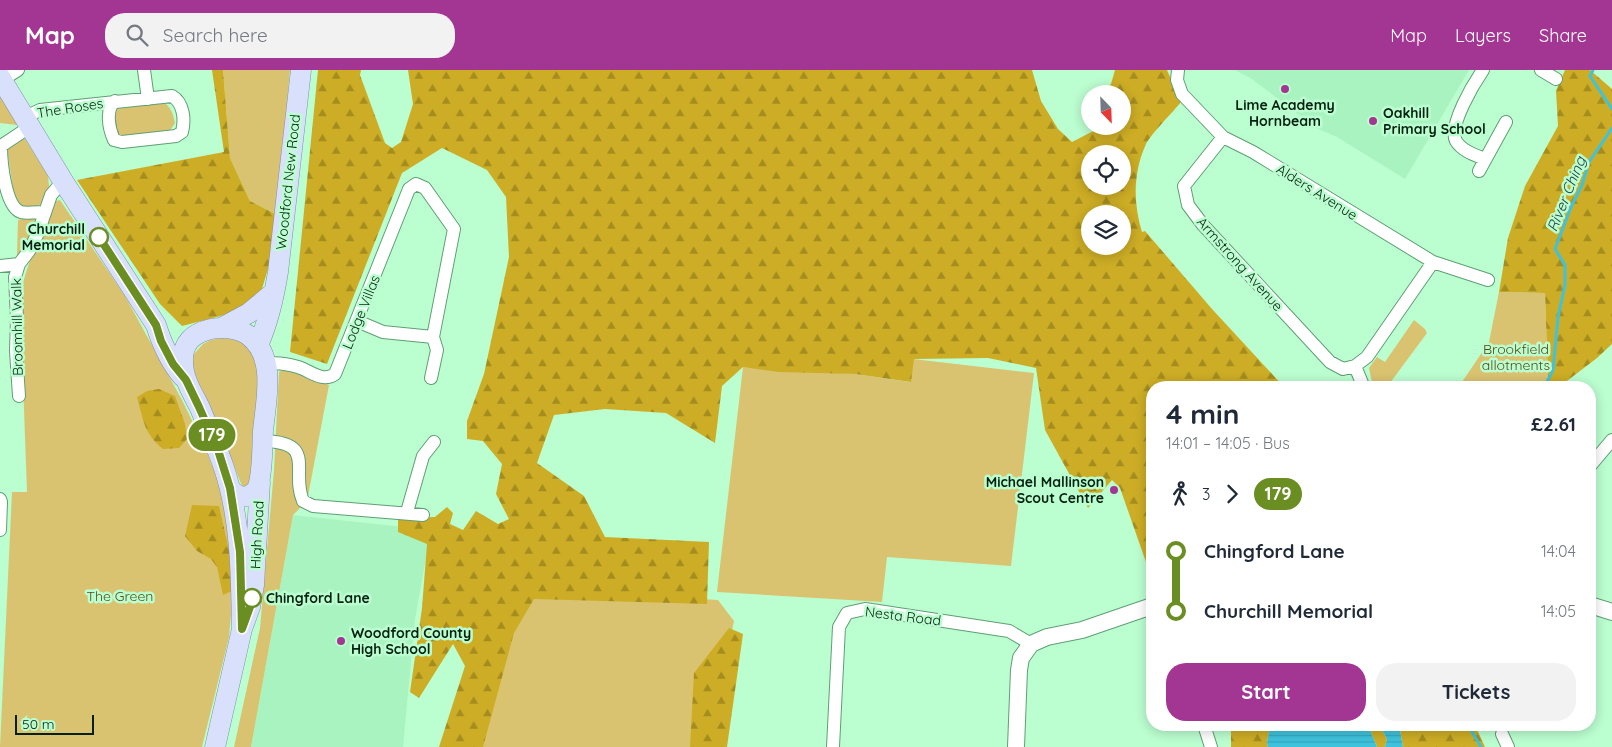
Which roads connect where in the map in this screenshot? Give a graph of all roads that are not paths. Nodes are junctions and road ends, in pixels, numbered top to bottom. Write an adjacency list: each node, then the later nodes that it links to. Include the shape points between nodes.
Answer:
1 (144, 70): 8 (street)
2 (300, 70): 21 (main road, Woodford New Road)
3 (1178, 70): 12 (street, Alders Avenue, via 1177,80 1182,94)
4 (1483, 70): 13 (street, via 1457,120 1454,133 1464,149)
5 (1541, 70): 7 (street)
6 (7, 75): 10 (main road)
7 (1556, 79)
8 (148, 99): 9 (street, The Roses); 9 (street, The Roses, via 172,96 178,99 184,125 182,132 176,136 122,142 114,140 109,112)
9 (115, 101): 10 (street, The Roses, via 40,110)
10 (28, 121): 15 (main road); 16 (street, The Roses, via 2,146 5,184 15,210)
11 (1506, 122): 13 (street)
12 (1223, 137): 17 (street, Alders Avenue); 29 (street, Armstrong Avenue, via 1184,186 1188,205 1330,362 1343,369)
13 (1485, 160): 14 (street)
14 (1479, 172)
15 (63, 181): 16 (street, Broomhill Walk, via 51,195); 23 (main road)
16 (44, 213): 18 (street, Broomhill Walk, via 29,251)
17 (1433, 262): 20 (street, Alders Avenue); 29 (street, via 1367,357)
18 (19, 264): 19 (street); 33 (street, Broomhill Walk, via 15,292)
19 (0, 266)
20 (1488, 280)
21 (273, 293): 24 (main road, via 249,313); 27 (main road, Woodford New Road, via 271,311)
22 (357, 321): 26 (street, via 383,332); 26 (street, Lodge Villas, via 409,189 416,184 426,188 454,229); 28 (street, Lodge Villas, via 331,377 319,377 280,363)
23 (156, 325): 25 (main road, via 181,336); 31 (main road, via 173,364)
24 (222, 328): 25 (main road); 27 (main road, via 246,333)
25 (195, 335): 31 (main road, via 183,353)
26 (433, 337): 30 (street, via 437,350)
27 (258, 345): 28 (main road)
28 (266, 364): 35 (main road)
29 (1355, 366): 32 (street)
30 (431, 378)
31 (186, 380): 39 (main road, High Road, via 214,441)
32 (1361, 381)
33 (19, 396)
34 (1612, 440): 37 (street)
35 (263, 441): 38 (main road); 41 (street, via 289,445 298,456 303,502 313,506)
36 (434, 442): 41 (street, via 423,456)
37 (1596, 459)
38 (260, 482): 39 (main road, via 256,492 246,497 236,495); 47 (main road, High Road, via 254,585)
39 (230, 488): 47 (main road, High Road, via 240,552)
40 (0, 499): 43 (street)
41 (407, 512): 42 (street)
42 (423, 514)
43 (0, 530)
44 (1596, 607): 46 (street)
45 (1146, 608): 48 (street)
46 (1612, 612)
47 (242, 629): 51 (main road)
48 (1031, 644): 52 (street, Nesta Road, via 1009,631 865,609 846,613 839,627); 53 (street, via 1021,658 1019,670)
49 (1206, 731): 54 (street)
50 (1502, 734): 55 (street)
51 (215, 747)
52 (834, 747)
53 (1016, 747)
54 (1210, 747)
55 (1508, 747)

